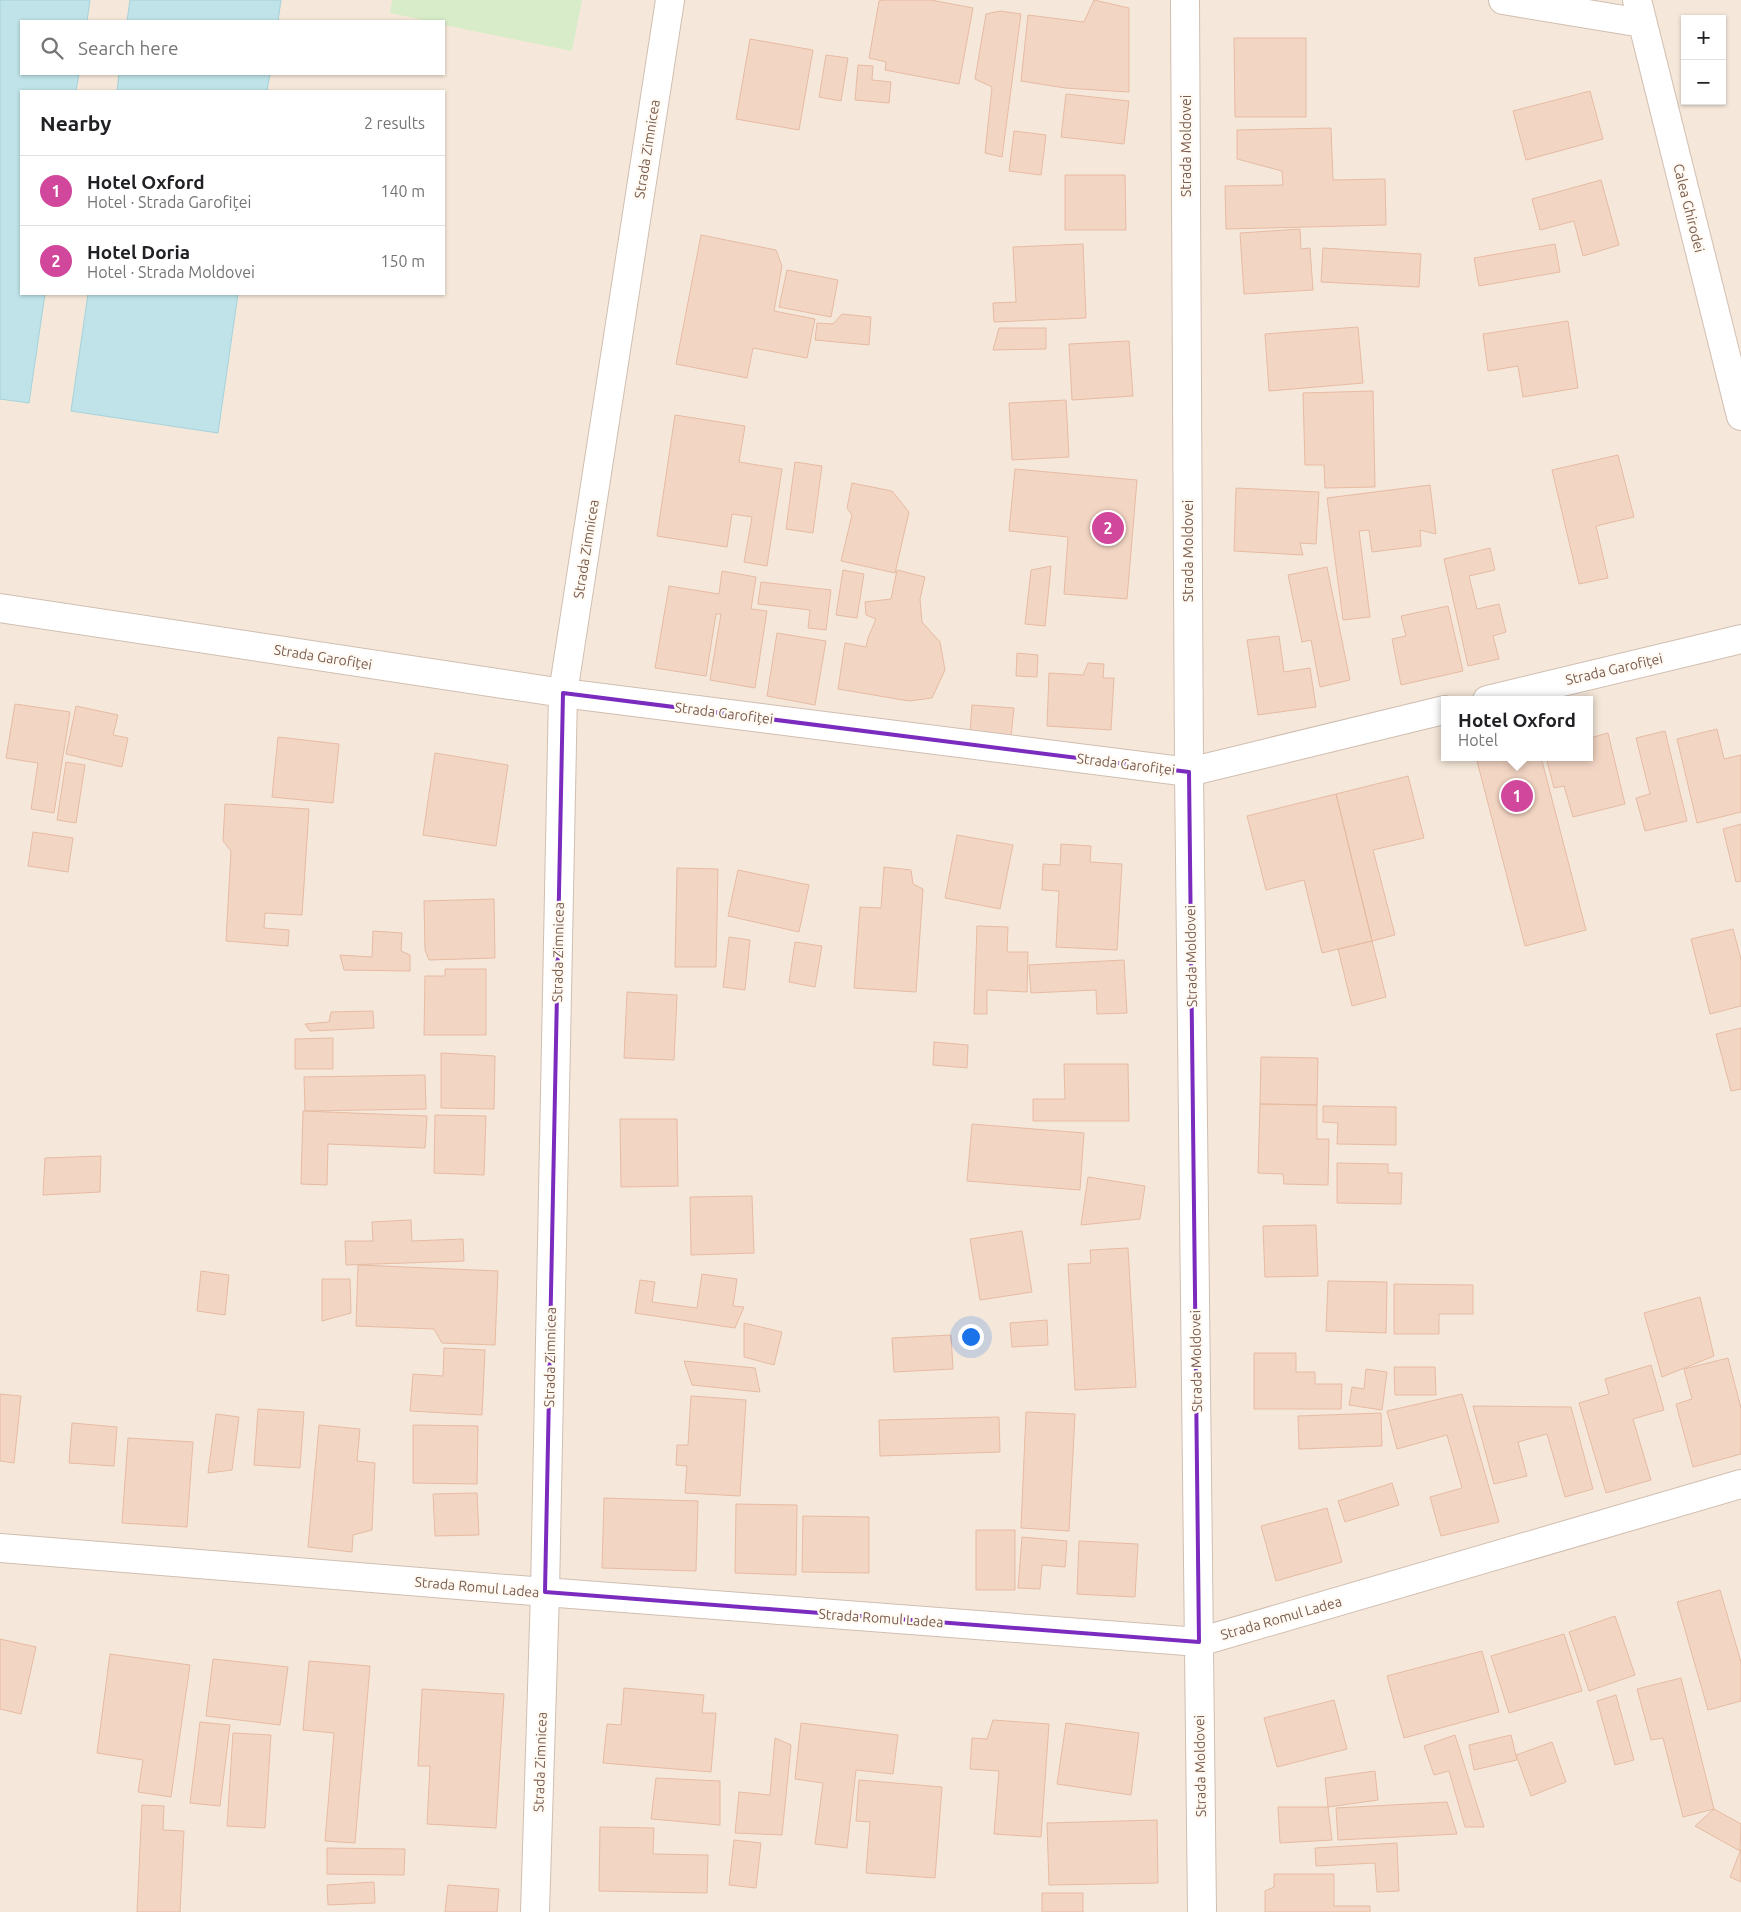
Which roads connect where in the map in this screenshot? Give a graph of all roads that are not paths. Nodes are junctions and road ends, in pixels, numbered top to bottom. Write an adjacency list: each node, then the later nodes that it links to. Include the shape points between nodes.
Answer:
1 (670, 0): 8 (street, Strada Zimnicea)
2 (1185, 0): 11 (street, Strada Moldovei)
3 (1503, 0): 4 (street)
4 (1640, 11): 5 (street, Calea Ghirodei)
5 (1741, 416)
6 (0, 608): 8 (street, Strada Garofiței)
7 (1741, 639): 9 (street, Strada Garofiței)
8 (563, 693): 11 (street, Strada Garofiței); 14 (street, Strada Zimnicea)
9 (1503, 696)
10 (1441, 711): 11 (street, Strada Garofiței)
11 (1189, 772): 15 (street, Strada Moldovei)
12 (1741, 1484): 15 (street, Strada Romul Ladea)
13 (0, 1548): 14 (street, Strada Romul Ladea)
14 (545, 1592): 15 (street, Strada Romul Ladea); 16 (street, Strada Zimnicea)
15 (1199, 1642): 17 (street, Strada Moldovei)
16 (535, 1912)
17 (1202, 1912)

